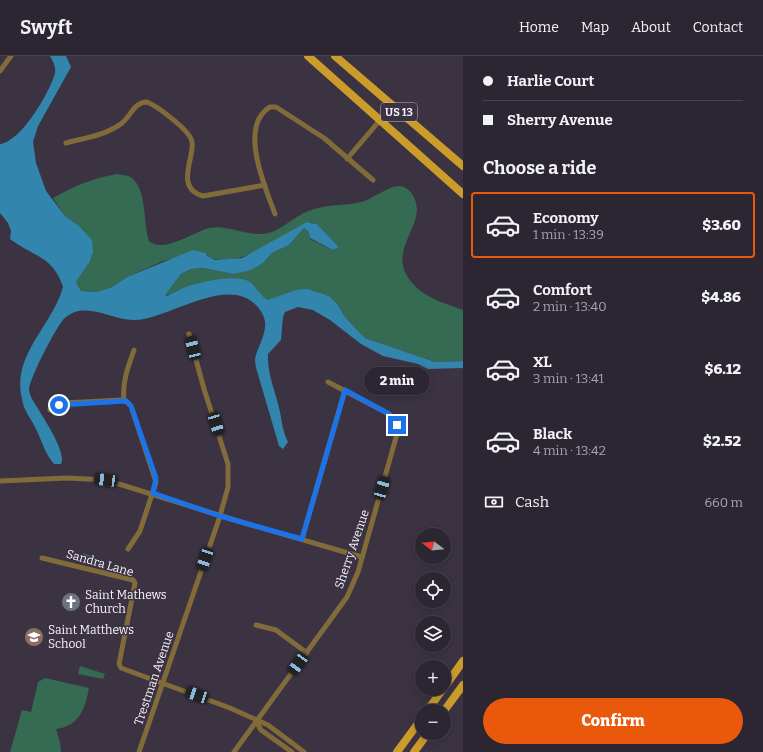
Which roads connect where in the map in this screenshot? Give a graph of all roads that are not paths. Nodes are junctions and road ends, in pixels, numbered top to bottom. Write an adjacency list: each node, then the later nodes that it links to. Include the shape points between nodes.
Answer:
1 (11, 56): 4 (street)
2 (308, 56): 6 (main road, US 13)
3 (335, 56): 5 (main road, US 13)
4 (0, 71)
5 (392, 106): 6 (street); 9 (main road, US 13)
6 (380, 120): 8 (street); 12 (main road, US 13)
7 (66, 143): 11 (street, via 114,129 125,121 137,105 147,102 191,136 188,175 192,189 203,196)
8 (347, 159): 10 (street); 11 (street, via 324,138 276,107 270,107 258,119 254,131)
9 (463, 166)
10 (373, 180)
11 (265, 185): 13 (street)
12 (463, 194)
13 (275, 214)
14 (189, 334): 22 (street, Trestman Avenue, via 228,464 228,487)
15 (134, 350): 18 (street, via 126,372)
16 (328, 382): 17 (street, Sherry Avenue)
17 (345, 390): 23 (street); 25 (street, Sherry Avenue, via 389,414 396,421 398,429)
18 (124, 401): 19 (street, via 64,403); 21 (street, via 131,406 156,478)
19 (50, 410)
20 (0, 481): 21 (street, via 92,478)
21 (153, 493): 22 (street); 24 (street, via 140,530)
22 (220, 516): 23 (street); 31 (street, Trestman Avenue)
23 (302, 539): 25 (street)
24 (128, 549)
25 (362, 557): 28 (street, Sherry Avenue, via 347,597)
26 (42, 558): 31 (street, Sandra Lane, via 133,580 136,585 119,666)
27 (256, 625): 28 (street, via 276,630)
28 (307, 653): 34 (street, Sherry Avenue)
29 (463, 661): 30 (main road)
30 (451, 678)
31 (163, 683): 34 (street, Sandra Lane, via 230,708); 37 (street, Trestman Avenue)
32 (463, 685): 33 (main road)
33 (449, 704)
34 (256, 721): 38 (street, Sherry Avenue); 39 (street, Sandra Lane, via 261,730); 40 (street, Sandra Lane, via 268,725)
35 (415, 728): 41 (main road)
36 (423, 740): 42 (main road)
37 (140, 752)
38 (234, 752)
39 (292, 752)
40 (304, 752)
41 (397, 752)
42 (414, 752)

